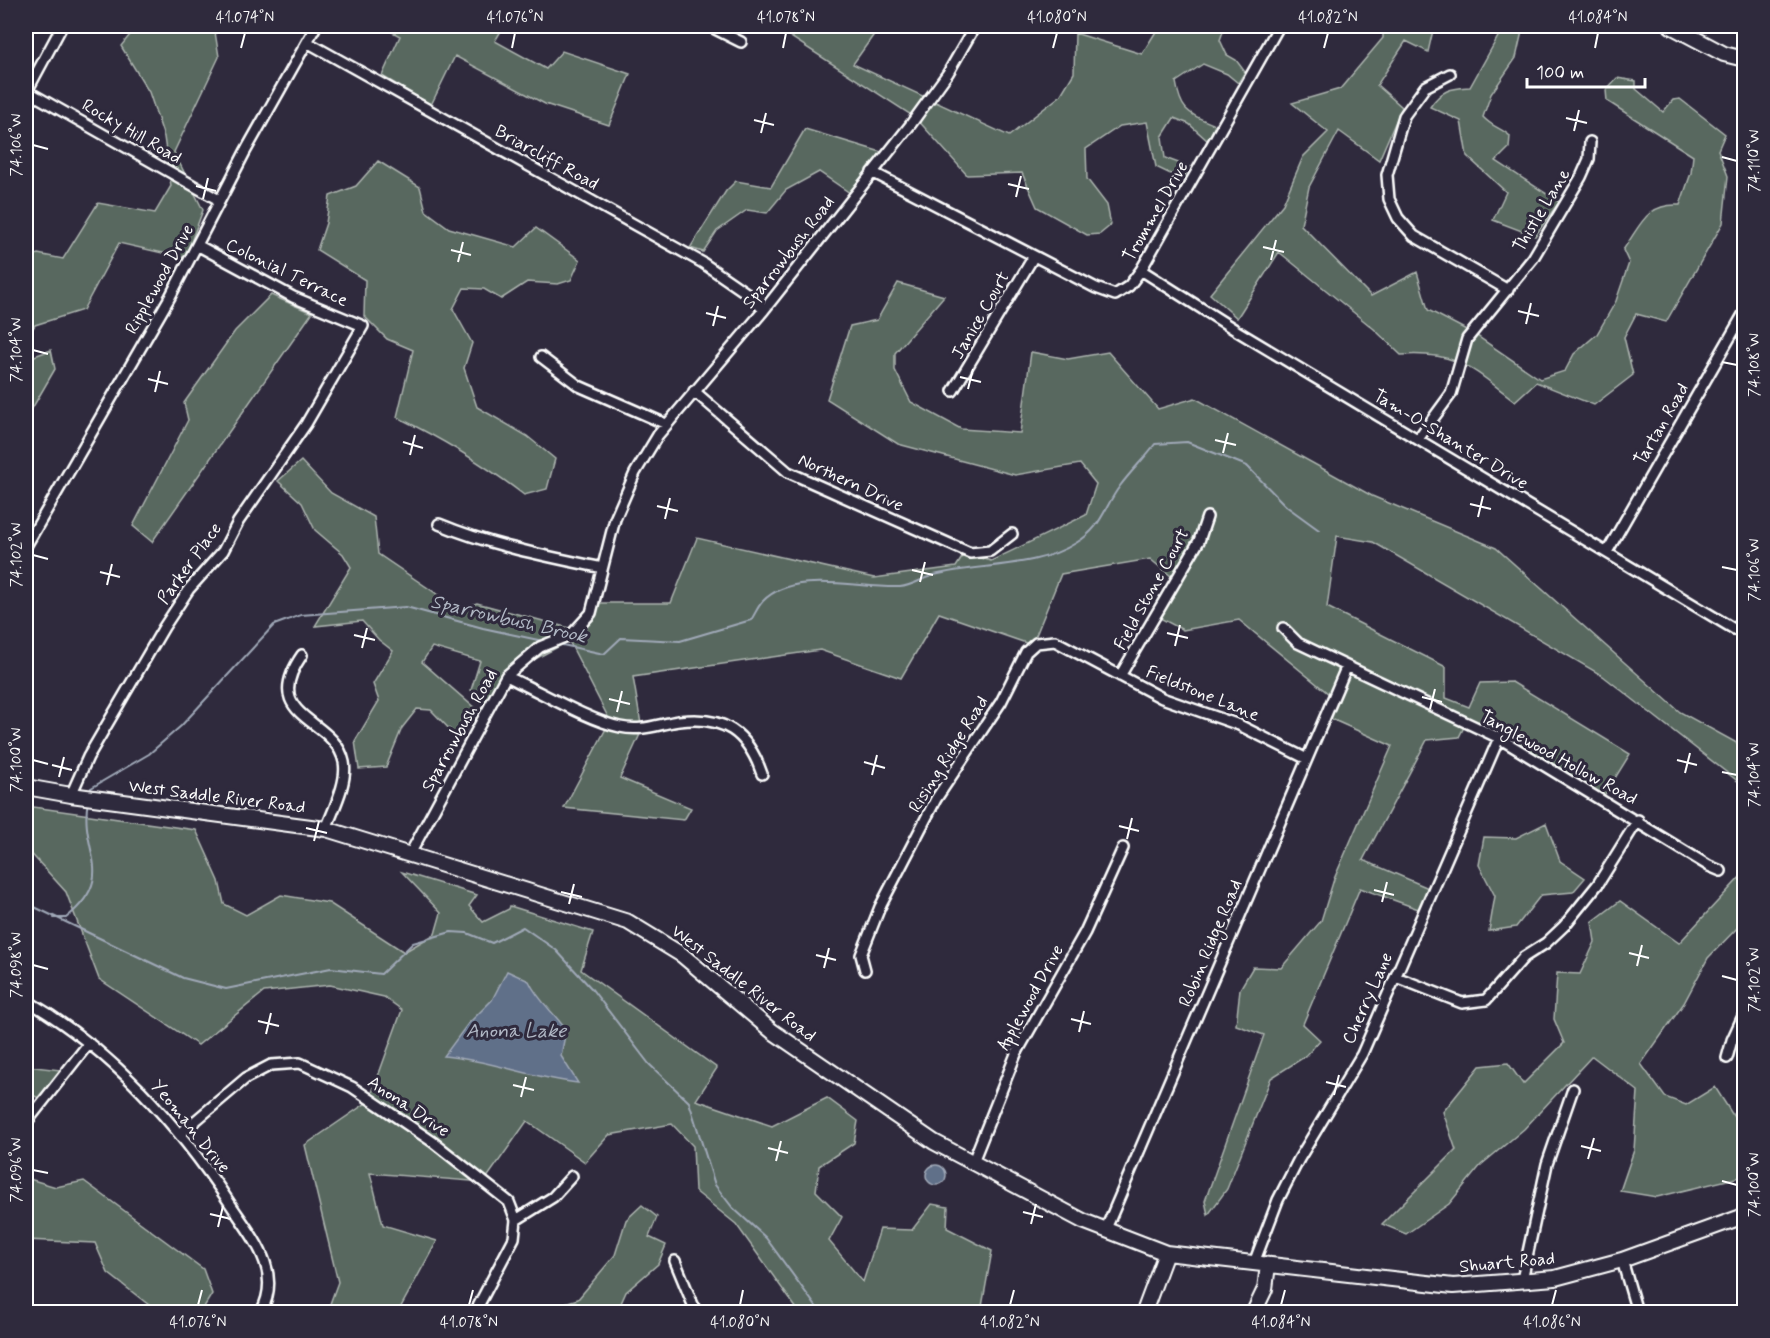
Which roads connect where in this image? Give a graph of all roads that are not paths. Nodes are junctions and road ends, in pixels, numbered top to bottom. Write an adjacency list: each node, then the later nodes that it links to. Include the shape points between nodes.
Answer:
1 (62, 26): 11 (street)
2 (316, 26): 7 (street, Ripplewood Drive)
3 (709, 26): 8 (street)
4 (975, 26): 13 (street, Sparrowbush Road, via 948,73)
5 (1279, 26): 17 (street, Trommel Drive)
6 (1671, 26): 9 (street, via 1729,56)
7 (307, 42): 14 (street, Ripplewood Drive); 19 (street, Briarcliff Road, via 703,263)
8 (741, 42)
9 (1744, 58)
10 (1450, 74): 18 (street, via 1425,87 1404,116 1387,175 1389,199 1398,218 1414,236)
11 (26, 92): 14 (street, Rocky Hill Road)
12 (1590, 142): 18 (street, Thistle Lane, via 1589,159 1581,177 1533,258)
13 (872, 172): 16 (street, Trommel Drive); 19 (street, Sparrowbush Road)
14 (219, 200): 15 (street, Ripplewood Drive)
15 (197, 246): 21 (street, Colonial Terrace, via 292,297); 30 (street, Ripplewood Drive)
16 (1034, 256): 17 (street, Trommel Drive, via 1115,295 1129,286); 24 (street, Janice Court)
17 (1141, 270): 26 (street, Tam-O-Shanter Drive)
18 (1508, 290): 26 (street, Thistle Lane, via 1470,333 1451,394)
19 (764, 310): 23 (street, Sparrowbush Road)
20 (1744, 313): 31 (street, Tartan Road)
21 (363, 326): 44 (street, Parker Place, via 306,424 260,487 223,551 189,589 164,627 88,757)
22 (540, 357): 25 (street, via 595,394)
23 (694, 391): 25 (street, Sparrowbush Road); 29 (street, Northern Drive, via 788,472 821,488 970,553 990,551)
24 (953, 391)
25 (666, 424): 32 (street, Sparrowbush Road, via 624,496)
26 (1418, 439): 31 (street, Tam-O-Shanter Drive)
27 (1207, 517): 39 (street, Field Stone Court, via 1199,541)
28 (439, 524): 32 (street, via 506,548)
29 (1012, 534)
30 (26, 546)
31 (1607, 552): 34 (street, Tam-O-Shanter Drive)
32 (602, 568): 38 (street, Sparrowbush Road, via 591,613 580,627 527,656)
33 (1283, 628): 37 (street, Tanglewood Hollow Road, via 1299,644)
34 (1744, 635)
35 (1055, 642): 39 (street, Fieldstone Lane); 50 (street, Rising Ridge Road, via 1036,642 1026,652 1001,702 936,799 880,907 861,955)
36 (302, 655): 46 (street, via 288,678 290,695 298,711 336,745 345,767)
37 (1346, 668): 40 (street, Tanglewood Hollow Road); 41 (street, Robin Ridge Road)
38 (506, 676): 42 (street, via 618,727 644,729 680,721 716,722 747,741); 48 (street, Sparrowbush Road)
39 (1120, 676): 41 (street, Fieldstone Lane, via 1162,698 1258,733)
40 (1498, 738): 45 (street, Tanglewood Hollow Road); 51 (street, Cherry Lane)
41 (1307, 759): 63 (street, Robin Ridge Road)
42 (762, 774)
43 (26, 787): 44 (street, West Saddle River Road)
44 (83, 797): 46 (street, West Saddle River Road)
45 (1638, 820): 49 (street, Tanglewood Hollow Road); 51 (street, via 1598,884 1564,926 1524,957 1490,997 1478,1003 1462,1003)
46 (326, 829): 48 (street, West Saddle River Road)
47 (1123, 848): 59 (street, Applewood Drive, via 1085,932 1016,1054)
48 (410, 854): 59 (street, West Saddle River Road, via 606,914 650,934 691,962 772,1030 907,1125)
49 (1721, 871)
50 (865, 970)
51 (1396, 977): 67 (street, Cherry Lane, via 1362,1054 1278,1200)
52 (26, 1000): 54 (street, Yeoman Drive)
53 (1744, 1014): 55 (street)
54 (89, 1043): 57 (street); 58 (street, Yeoman Drive, via 135,1084)
55 (1727, 1058)
56 (1573, 1089): 69 (street, via 1547,1164)
57 (26, 1123)
58 (180, 1133): 62 (street, Anona Drive, via 260,1070 280,1062 300,1063 352,1087 433,1142 503,1195); 71 (street, Yeoman Drive, via 262,1252 269,1285)
59 (972, 1164): 63 (street, West Saddle River Road)
60 (572, 1176): 62 (street, via 553,1197)
61 (1744, 1216): 65 (street, Shuart Road)
62 (516, 1220): 72 (street, via 514,1238)
63 (1105, 1230): 64 (street, West Saddle River Road)
64 (1166, 1253): 67 (street, West Saddle River Road); 73 (street)
65 (1622, 1260): 69 (street, Shuart Road, via 1555,1278); 75 (street)
66 (675, 1262): 70 (street)
67 (1261, 1264): 68 (street, West Saddle River Road); 74 (street, Cherry Lane, via 1265,1289)
68 (1336, 1271): 69 (street, Shuart Road, via 1454,1286)
69 (1522, 1280)
70 (693, 1311)
71 (261, 1312)
72 (475, 1312)
73 (1144, 1312)
74 (1254, 1312)
75 (1637, 1312)

